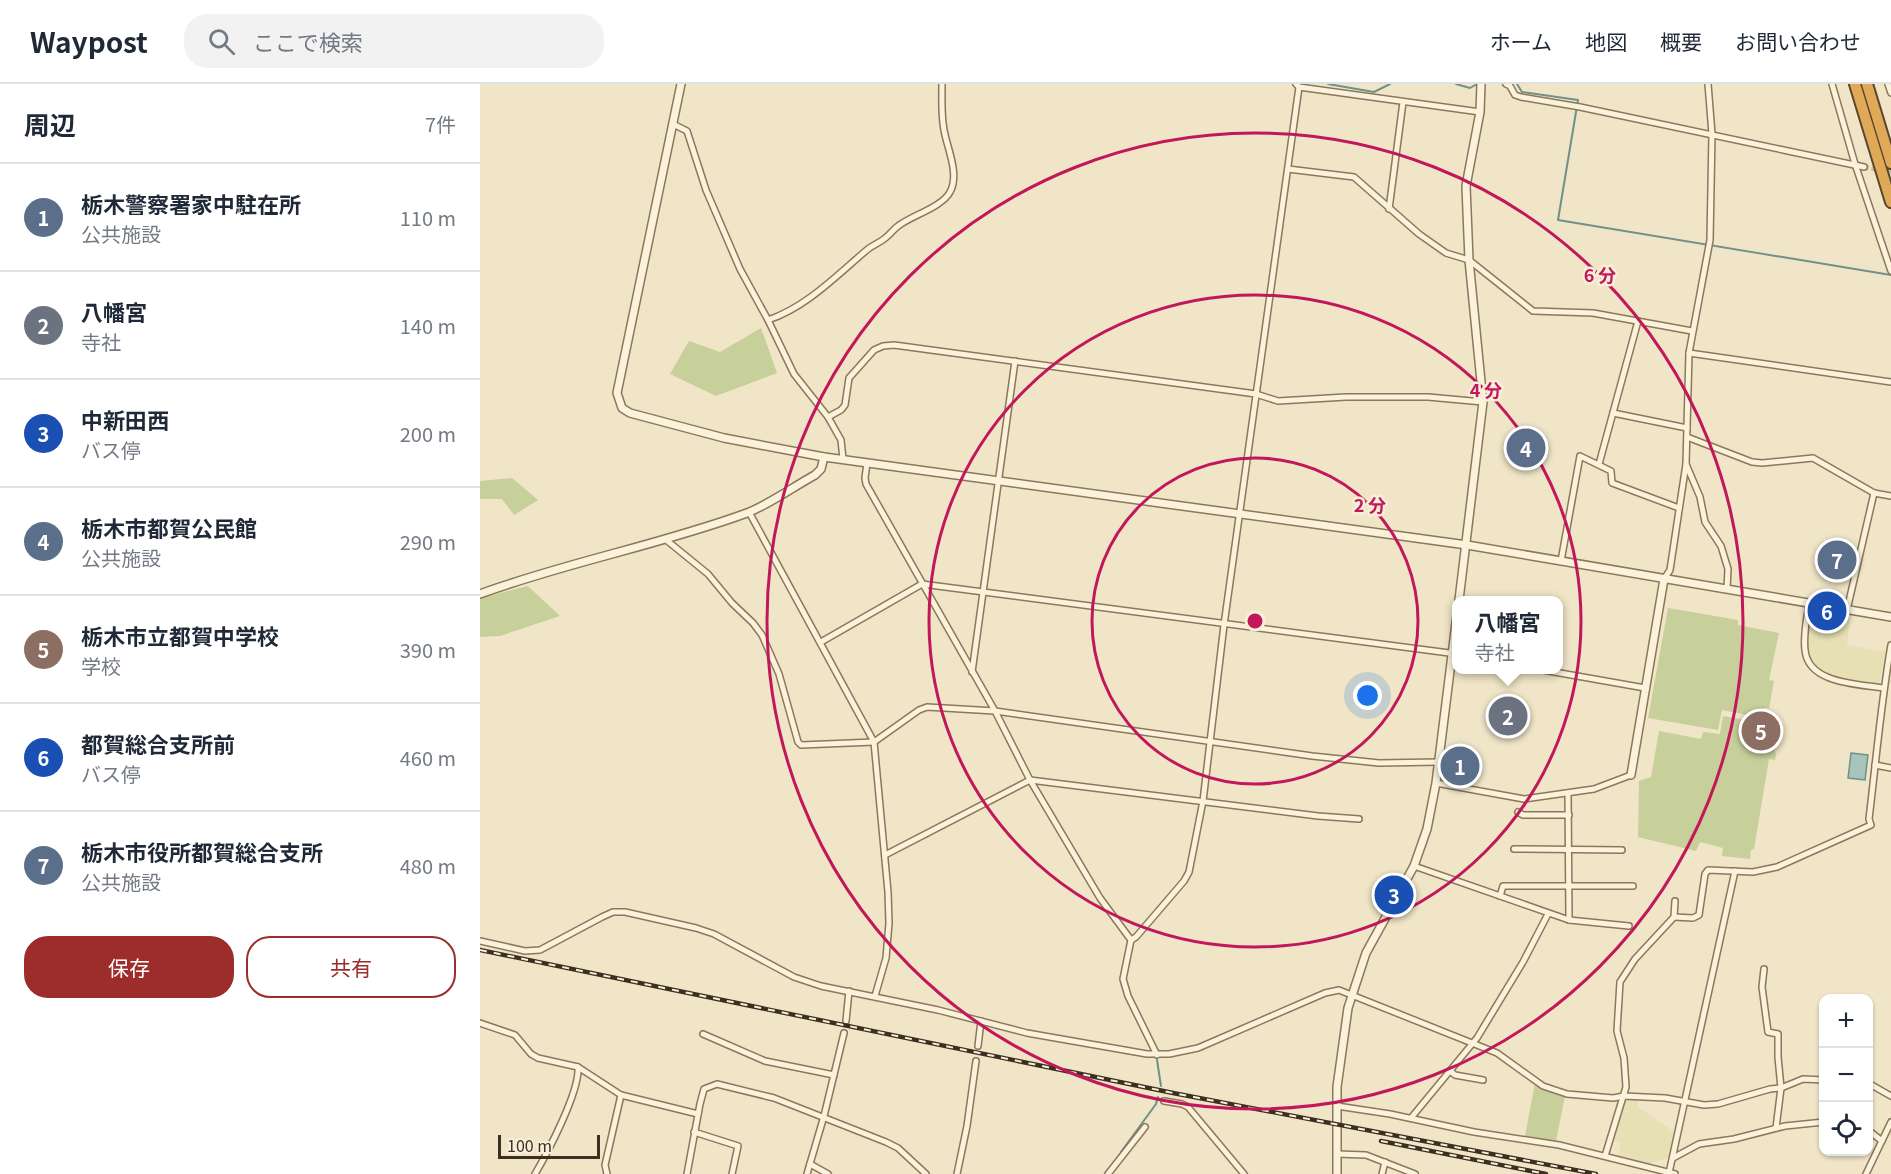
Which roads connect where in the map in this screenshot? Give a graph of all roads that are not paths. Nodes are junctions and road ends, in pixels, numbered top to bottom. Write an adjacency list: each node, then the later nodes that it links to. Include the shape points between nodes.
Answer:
1 (681, 84): 14 (street)
2 (942, 84): 24 (street, via 944,131 954,180 950,193 899,225 815,293 783,315)
3 (1481, 84): 13 (street)
4 (1506, 84): 15 (street, via 1521,97)
5 (1708, 84): 15 (street)
6 (1832, 84): 17 (street)
7 (1855, 84): 20 (highway)
8 (1868, 84): 16 (highway)
9 (1888, 84): 11 (street)
10 (1297, 86): 12 (street); 19 (street)
11 (1891, 93)
12 (1403, 102): 13 (street); 21 (street)
13 (1480, 112): 22 (street, via 1466,186)
14 (673, 124): 24 (street, via 687,131 709,199); 36 (street, via 619,386 619,404 630,413 680,427)
15 (1712, 134): 17 (street); 26 (street, via 1710,240)
16 (1891, 163)
17 (1855, 164): 18 (street); 23 (street)
18 (1864, 167)
19 (1288, 169): 21 (street, via 1354,177); 30 (street)
20 (1891, 202)
21 (1389, 209): 22 (street, via 1446,253)
22 (1469, 260): 25 (street, via 1533,311 1593,313); 31 (street)
23 (1891, 271)
24 (768, 320): 33 (street, via 794,374)
25 (1638, 321): 26 (street); 32 (street)
26 (1692, 331): 27 (street)
27 (1689, 353): 29 (street); 34 (street)
28 (1015, 361): 30 (street); 33 (street, via 883,346 874,350 849,378 845,405); 41 (street)
29 (1891, 382)
30 (1256, 394): 31 (street, via 1278,401 1411,397); 46 (street)
31 (1483, 402): 48 (street)
32 (1613, 413): 34 (street); 39 (street)
33 (828, 417): 37 (street, via 843,444)
34 (1687, 428): 35 (street)
35 (1687, 436): 40 (street); 42 (street, via 1752,462 1813,458)
36 (824, 457): 37 (street); 45 (street, via 815,475)
37 (843, 459): 38 (street)
38 (867, 462): 41 (street); 51 (street, via 866,484)
39 (1599, 464): 44 (street, via 1611,471 1611,483); 49 (street, via 1580,456)
40 (1686, 464): 44 (street); 52 (street, via 1700,497 1705,522 1721,546 1728,569)
41 (999, 480): 46 (street); 53 (street)
42 (1874, 493): 43 (street); 57 (street)
43 (1891, 496)
44 (1679, 508): 50 (street, via 1670,570)
45 (749, 512): 47 (street); 60 (street)
46 (1240, 513): 48 (street); 59 (street)
47 (665, 539): 54 (street); 69 (street, via 708,574 762,635 773,657 801,745)
48 (1467, 545): 49 (street); 55 (street)
49 (1561, 561): 50 (street)
50 (1664, 579): 52 (street); 66 (street)
51 (922, 584): 53 (street); 60 (street); 64 (street)
52 (1727, 589): 56 (street)
53 (984, 591): 59 (street); 64 (street)
54 (480, 594)
55 (1460, 596)
56 (1809, 603): 57 (street); 67 (street, via 1805,652 1814,666 1830,680)
57 (1847, 610): 58 (street)
58 (1891, 617)
59 (1224, 625): 62 (street); 70 (street)
60 (820, 642): 69 (street)
61 (1891, 645): 67 (street)
62 (1452, 654)
63 (1452, 668): 71 (street)
64 (972, 672): 68 (street)
65 (1563, 673): 66 (street)
66 (1645, 688): 74 (street)
67 (1883, 688): 72 (street)
68 (995, 711): 69 (street, via 927,707); 70 (street); 75 (street)
69 (874, 742): 85 (street)
70 (1211, 742): 71 (street, via 1379,763); 78 (street)
71 (1439, 762): 76 (street)
72 (1875, 765): 73 (street); 87 (street, via 1871,825 1777,867)
73 (1891, 768)
74 (1631, 776): 77 (street)
75 (1030, 780): 78 (street); 85 (street); 96 (street, via 1100,898)
76 (1436, 783): 77 (street, via 1519,799); 86 (street, via 1427,830)
77 (1568, 793): 80 (street)
78 (1203, 801): 81 (street); 96 (street, via 1189,872)
79 (1518, 812): 80 (street)
80 (1569, 815): 83 (street)
81 (1359, 819)
82 (1514, 849): 83 (street)
83 (1569, 849): 84 (street); 88 (street)
84 (1622, 850)
85 (885, 855): 101 (street, via 890,923 886,958)
86 (1414, 866): 90 (street); 100 (street, via 1366,953)
87 (1735, 871): 93 (street, via 1708,870 1699,915); 121 (street)
88 (1569, 886): 89 (street); 90 (street, via 1503,885); 94 (street)
89 (1633, 886)
90 (1500, 896): 92 (street)
91 (1675, 901): 93 (street)
92 (1548, 914): 94 (street); 107 (street)
93 (1674, 917): 119 (street, via 1620,982 1617,1031 1625,1067)
94 (1569, 920): 95 (street)
95 (1629, 926)
96 (1131, 940): 109 (street, via 1123,979)
97 (480, 941): 99 (street, via 525,951 540,950 613,912 625,912 696,928 723,938 794,977)
98 (1764, 969): 117 (street, via 1762,987 1768,1032 1778,1034 1779,1038)
99 (849, 991): 101 (street); 102 (street)
100 (1351, 994): 107 (street); 109 (street, via 1339,990 1325,993 1198,1048); 123 (street, via 1339,1063)
101 (875, 996): 103 (street)
102 (846, 1021)
103 (981, 1021): 108 (street); 109 (street)
104 (480, 1023): 111 (street, via 515,1035 537,1058)
105 (844, 1033): 113 (street)
106 (703, 1034): 113 (street, via 765,1061)
107 (1472, 1044): 112 (street); 119 (street, via 1497,1053 1555,1091)
108 (978, 1046)
109 (1157, 1055)
110 (976, 1061): 147 (street)
111 (578, 1067): 118 (street); 140 (street, via 577,1081 558,1130)
112 (1450, 1071): 114 (street); 126 (street)
113 (834, 1075): 125 (street)
114 (1483, 1080)
115 (1819, 1080): 117 (street, via 1803,1079)
116 (1873, 1085): 120 (street)
117 (1781, 1088): 121 (street, via 1718,1104); 130 (street)
118 (621, 1095): 124 (street); 141 (street, via 605,1165)
119 (1624, 1096): 121 (street); 135 (street)
120 (1891, 1096)
121 (1685, 1100): 136 (street)
122 (1164, 1101): 149 (street, via 1185,1105)
123 (1337, 1106): 126 (street); 134 (street)
124 (698, 1114): 125 (street, via 704,1089 717,1084); 131 (street)
125 (824, 1116): 138 (street); 146 (street, via 898,1148)
126 (1412, 1119): 135 (street)
127 (1891, 1122): 133 (street)
128 (1819, 1123): 130 (street)
129 (1144, 1127): 148 (street)
130 (1776, 1128): 136 (street, via 1699,1144)
131 (694, 1132): 142 (street); 143 (street, via 738,1146)
132 (1873, 1133): 133 (street)
133 (1882, 1141): 153 (street)
134 (1337, 1154): 137 (street, via 1366,1155); 150 (street)
135 (1605, 1156): 139 (street)
136 (1672, 1158): 139 (street)
137 (1385, 1162): 151 (street); 152 (street)
138 (810, 1164): 144 (street); 145 (street)
139 (1672, 1173)
140 (535, 1174)
141 (607, 1174)
142 (687, 1174)
143 (732, 1174)
144 (807, 1174)
145 (828, 1174)
146 (926, 1174)
147 (957, 1174)
148 (1108, 1174)
149 (1244, 1174)
150 (1337, 1174)
151 (1382, 1174)
152 (1415, 1174)
153 (1866, 1174)

